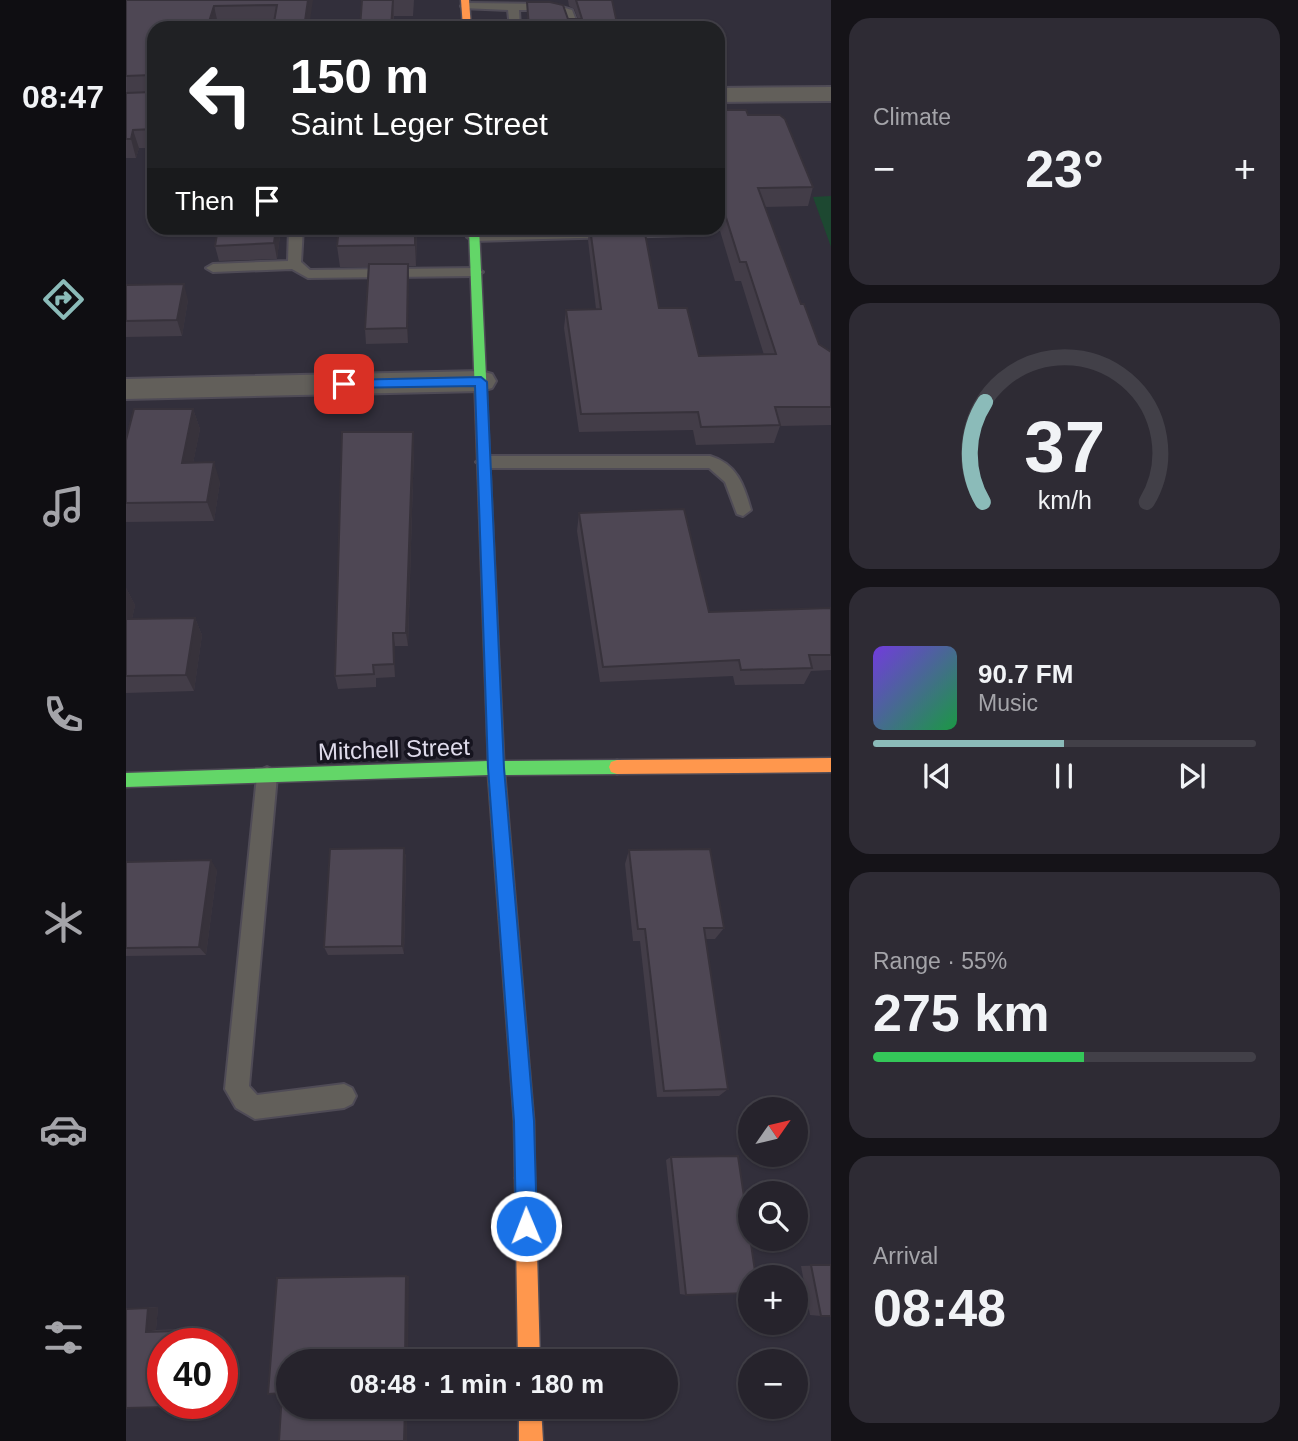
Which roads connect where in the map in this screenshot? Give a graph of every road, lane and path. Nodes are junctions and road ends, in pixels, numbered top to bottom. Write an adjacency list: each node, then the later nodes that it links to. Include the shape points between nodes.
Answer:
1 (466, 3): 2 (lane); 3 (street)
2 (520, 4): 4 (lane, via 561,9)
3 (467, 21)
4 (571, 21)
5 (831, 94): 6 (street)
6 (725, 95)
7 (296, 235): 9 (lane)
8 (474, 235): 11 (street)
9 (294, 265): 10 (lane); 11 (lane, via 308,274)
10 (213, 268)
11 (476, 272): 12 (street)
12 (481, 382): 13 (street); 14 (street)
13 (126, 389)
14 (484, 462): 15 (lane, via 710,461 729,473); 17 (street)
15 (743, 510)
16 (831, 765): 17 (street, Mitchell Street)
17 (496, 768): 18 (street, Mitchell Street); 21 (street, via 524,1121)
18 (267, 776): 19 (street, Mitchell Street); 20 (lane, via 237,1088 255,1107)
19 (126, 780)
20 (344, 1096)
21 (529, 1349)
22 (530, 1419): 23 (street)
23 (531, 1441)

